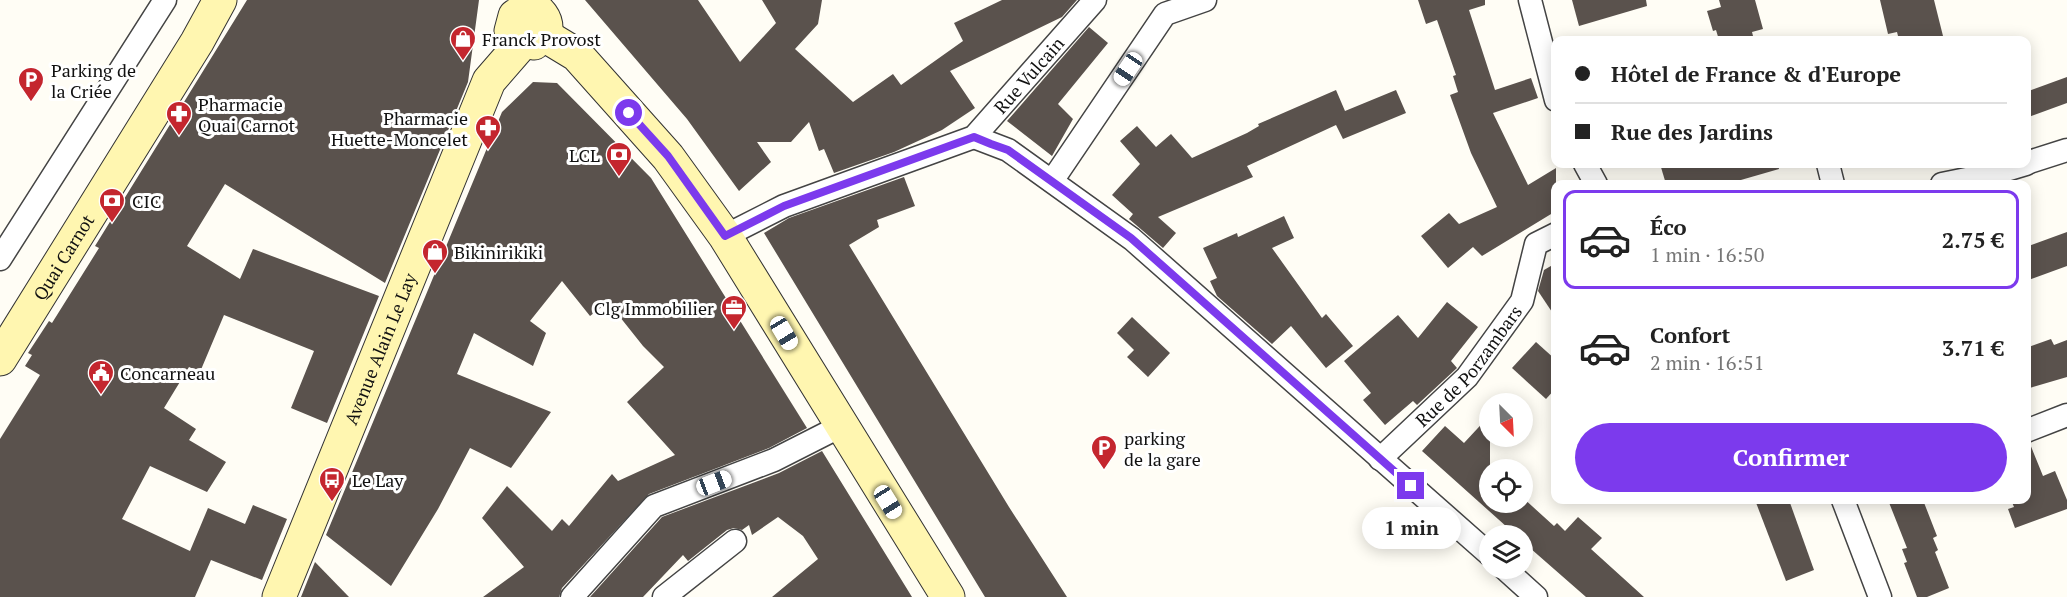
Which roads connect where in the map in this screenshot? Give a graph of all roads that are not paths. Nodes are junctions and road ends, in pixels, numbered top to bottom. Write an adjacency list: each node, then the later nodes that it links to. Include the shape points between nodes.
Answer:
1 (165, 0): 16 (street)
2 (220, 0): 17 (main road, Quai Carnot)
3 (1095, 0): 8 (street, Rue Vulcain)
4 (1205, 0): 13 (street, via 1166,14)
5 (1530, 0): 7 (street)
6 (523, 18): 14 (main road, via 577,55 668,156); 26 (main road, Avenue Alain Le Lay, via 489,81)
7 (1551, 81)
8 (974, 137): 13 (street, via 1008,150); 14 (street, Rue Vulcain, via 784,206)
9 (2067, 150): 10 (street)
10 (2031, 161)
11 (2011, 168): 12 (street)
12 (1962, 180)
13 (1052, 181): 21 (street, via 1131,238)
14 (725, 236): 19 (main road)
15 (1551, 236): 21 (street, Rue de Porzambars, via 1536,244 1522,301 1467,377)
16 (0, 259)
17 (0, 359)
18 (2067, 415): 20 (street)
19 (841, 426): 27 (street, via 774,460 654,506); 29 (main road)
20 (2031, 429)
21 (1380, 459): 24 (street)
22 (1845, 504): 31 (street)
23 (735, 541): 28 (street)
24 (1479, 545)
25 (1516, 579): 30 (street)
26 (279, 597)
27 (572, 597)
28 (664, 597)
29 (948, 597)
30 (1536, 597)
31 (1880, 597)

